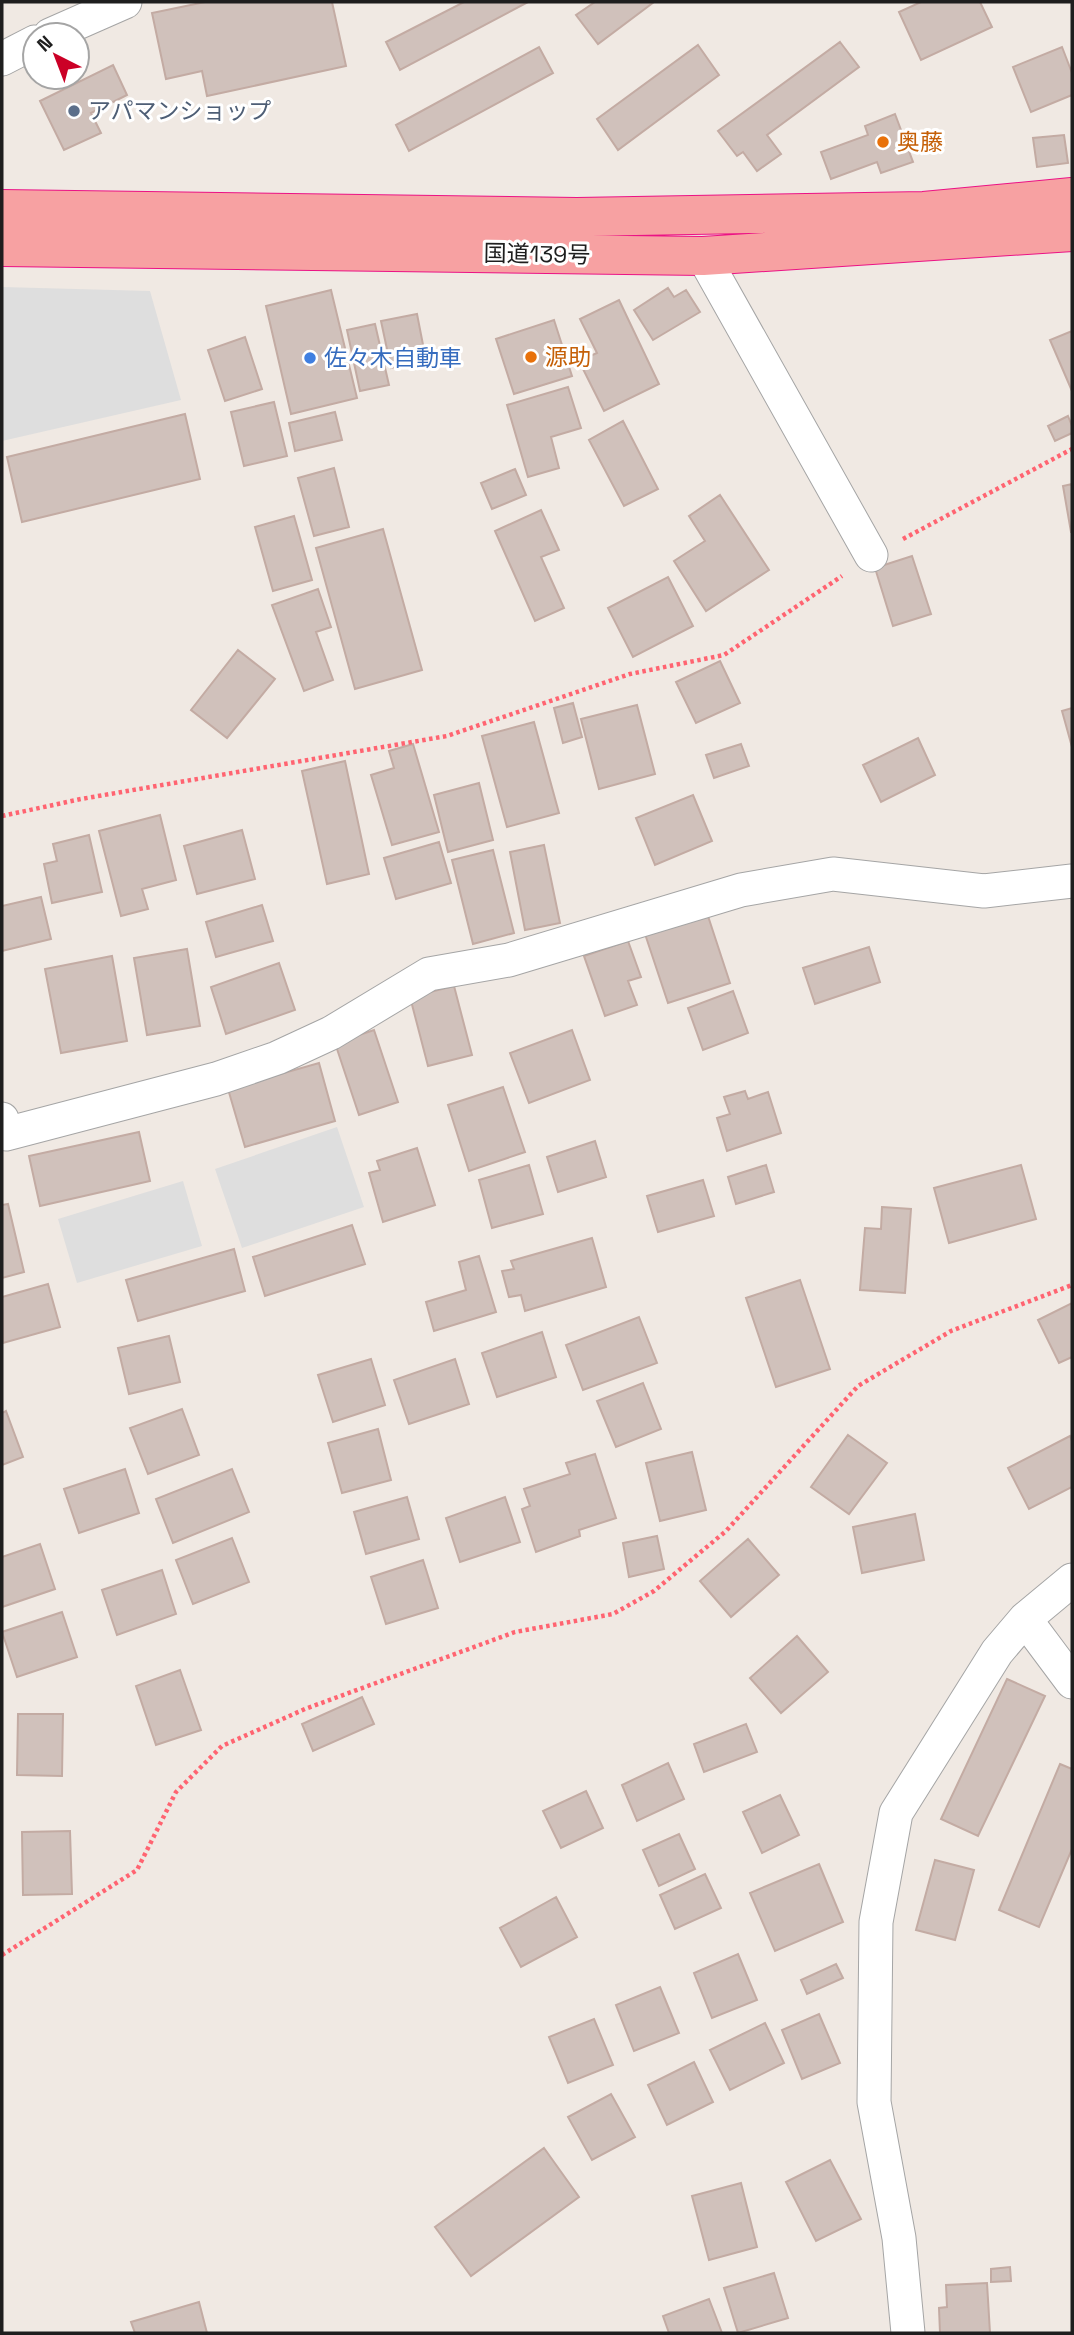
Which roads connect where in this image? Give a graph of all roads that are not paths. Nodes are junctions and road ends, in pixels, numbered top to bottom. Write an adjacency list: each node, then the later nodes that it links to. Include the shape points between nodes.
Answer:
1 (125, 2): 2 (street)
2 (82, 21)
3 (21, 49): 4 (street)
4 (2, 59)
5 (1072, 197): 6 (highway, 国道139号, via 924,211 577,217)
6 (2, 209)
7 (1072, 232): 9 (highway, 国道139号)
8 (2, 247): 9 (highway, 国道139号)
9 (703, 256): 10 (street)
10 (871, 555)
11 (1072, 880): 12 (street, via 984,891 833,874 741,890 509,960 429,975 331,1033 277,1059 216,1079 6,1134)
12 (2, 1119)
13 (1072, 1580): 14 (street)
14 (1025, 1619): 15 (street); 16 (street, via 997,1652 896,1813 876,1922 874,2102 899,2238)
15 (1072, 1682)
16 (908, 2333)

